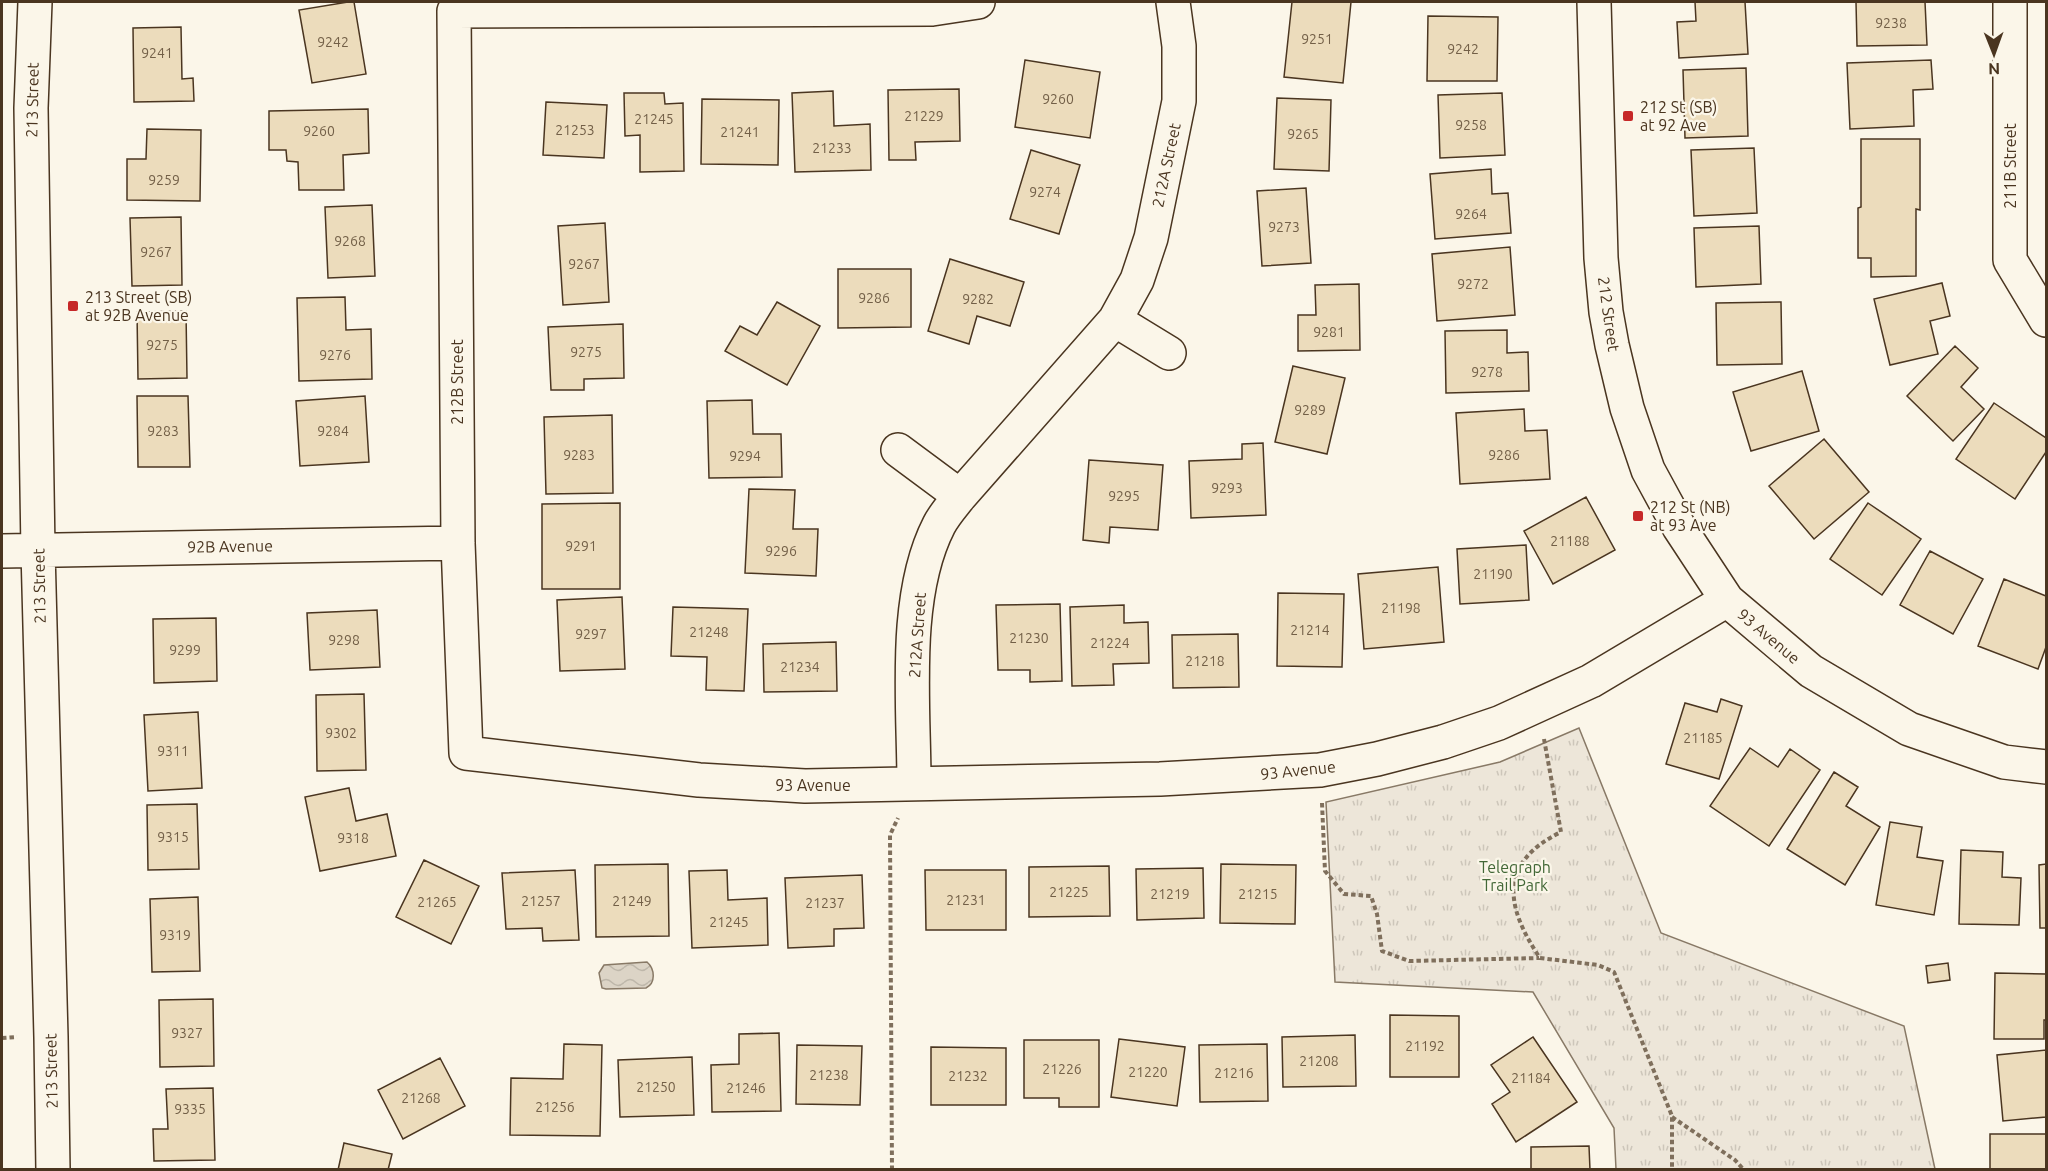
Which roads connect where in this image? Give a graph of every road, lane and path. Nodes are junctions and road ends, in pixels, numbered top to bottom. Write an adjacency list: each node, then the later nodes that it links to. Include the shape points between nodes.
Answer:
1 (35, 2): 13 (street, 213 Street, via 31,108)
2 (978, 2): 11 (street, 212B Street, via 932,9 454,11)
3 (1173, 2): 6 (street, 212A Street, via 1179,46 1179,101 1150,238 1137,280)
4 (1594, 2): 14 (street, 212 Street, via 1601,258 1612,345 1627,408 1648,470 1679,527)
5 (2010, 2): 7 (street, 211B Street, via 2010,260)
6 (1115, 320): 8 (street); 10 (street, 212A Street)
7 (2046, 320)
8 (1169, 353)
9 (898, 450): 10 (street)
10 (960, 496): 19 (street, 212A Street, via 939,523 916,605)
11 (458, 543): 13 (street, 92B Avenue); 16 (street, 212B Street)
12 (2, 551): 13 (street, 92B Avenue)
13 (38, 551): 22 (street, 213 Street)
14 (1727, 600): 15 (street, 93 Avenue, via 1591,681); 17 (street, 93 Avenue, via 1811,671 1909,729 2004,762)
15 (1538, 706): 18 (street, 93 Avenue, via 1443,741); 20 (path, via 1561,832 1525,856 1514,877 1514,898 1524,935)
16 (466, 753): 19 (street, 93 Avenue, via 744,784)
17 (2046, 767)
18 (1320, 770): 19 (street, 93 Avenue, via 1160,779); 20 (path, via 1325,871 1344,894 1371,896 1382,951 1409,961)
19 (914, 784): 23 (path, via 890,836)
20 (1539, 958): 21 (path, via 1598,965 1614,972)
21 (1672, 1116): 24 (path); 25 (path, via 1735,1160)
22 (53, 1170)
23 (892, 1170)
24 (1672, 1170)
25 (1743, 1170)

